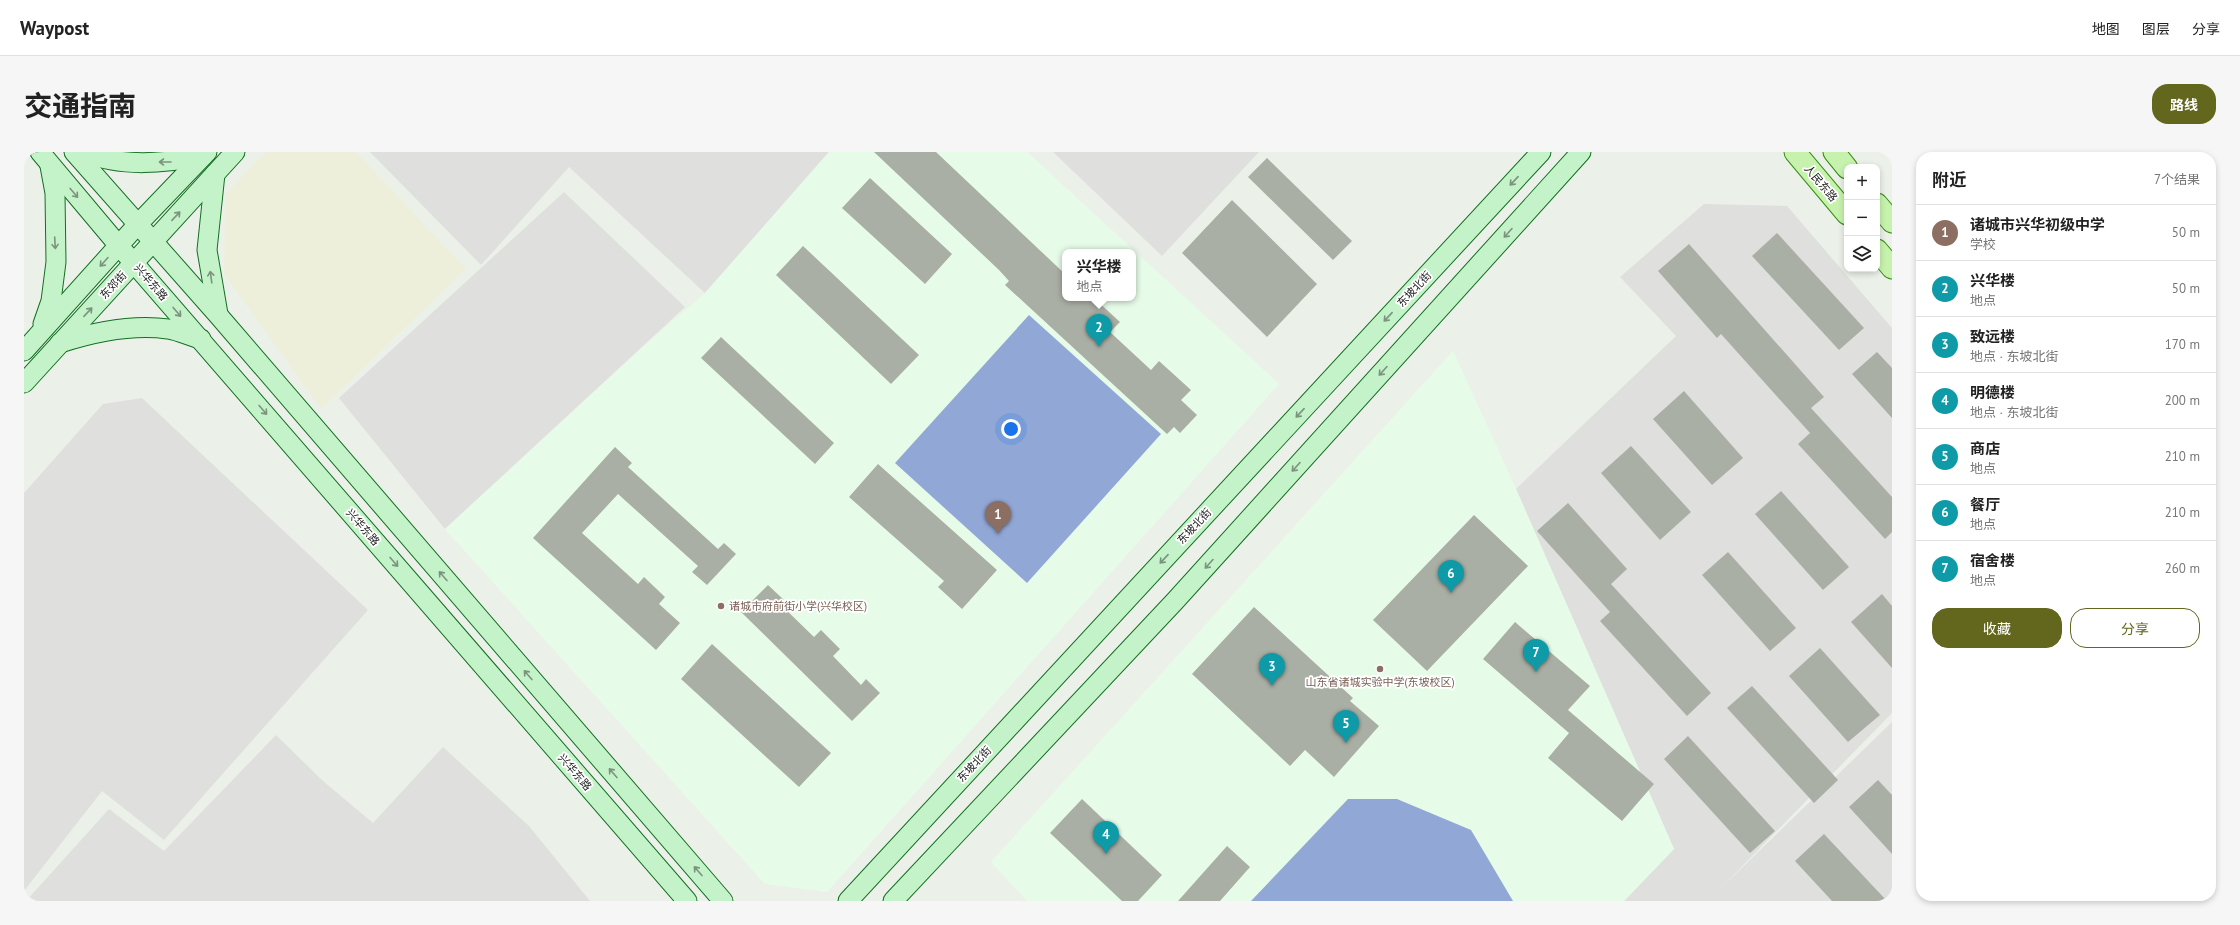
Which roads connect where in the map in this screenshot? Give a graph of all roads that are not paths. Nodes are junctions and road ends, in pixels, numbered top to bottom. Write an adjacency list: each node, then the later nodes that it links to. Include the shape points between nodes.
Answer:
1 (74, 152): 15 (main road)
2 (85, 152): 8 (main road, one-way to 2, via 170,162 101,159)
3 (234, 152): 11 (main road, 东郊街)
4 (1541, 152): 29 (main road, 东坡北街, one-way to 29)
5 (1581, 152): 30 (main road, one-way to 30, via 1176,601)
6 (1795, 152): 13 (main road, 人民东路)
7 (1834, 152): 10 (main road)
8 (205, 154): 15 (main road, 东郊街)
9 (44, 157): 17 (main road, 兴华东路, one-way to 17); 22 (main road, one-way to 22, via 55,193 56,262 51,300)
10 (1844, 164)
11 (215, 174): 16 (main road, 东郊街, one-way to 11); 21 (main road, one-way to 11, via 207,250)
12 (1880, 208): 14 (main road)
13 (1844, 210)
14 (1892, 222)
15 (138, 224): 16 (main road); 17 (main road, 东郊街)
16 (153, 241): 19 (main road, 东郊街); 21 (main road)
17 (119, 246): 19 (main road, 兴华东路); 22 (main road, 东郊街, one-way to 22)
18 (1880, 254): 20 (main road)
19 (134, 263): 23 (main road, 兴华东路, one-way to 23); 24 (main road, 东郊街, one-way to 19)
20 (1892, 268)
21 (218, 315): 28 (main road, one-way to 21)
22 (41, 332): 25 (main road, 东郊街)
23 (201, 339): 24 (main road, via 168,329 133,329 95,332); 27 (main road, 兴华东路, one-way to 27)
24 (58, 343): 26 (main road, 东郊街)
25 (24, 351)
26 (24, 382)
27 (687, 901)
28 (723, 901)
29 (848, 901)
30 (893, 901)

